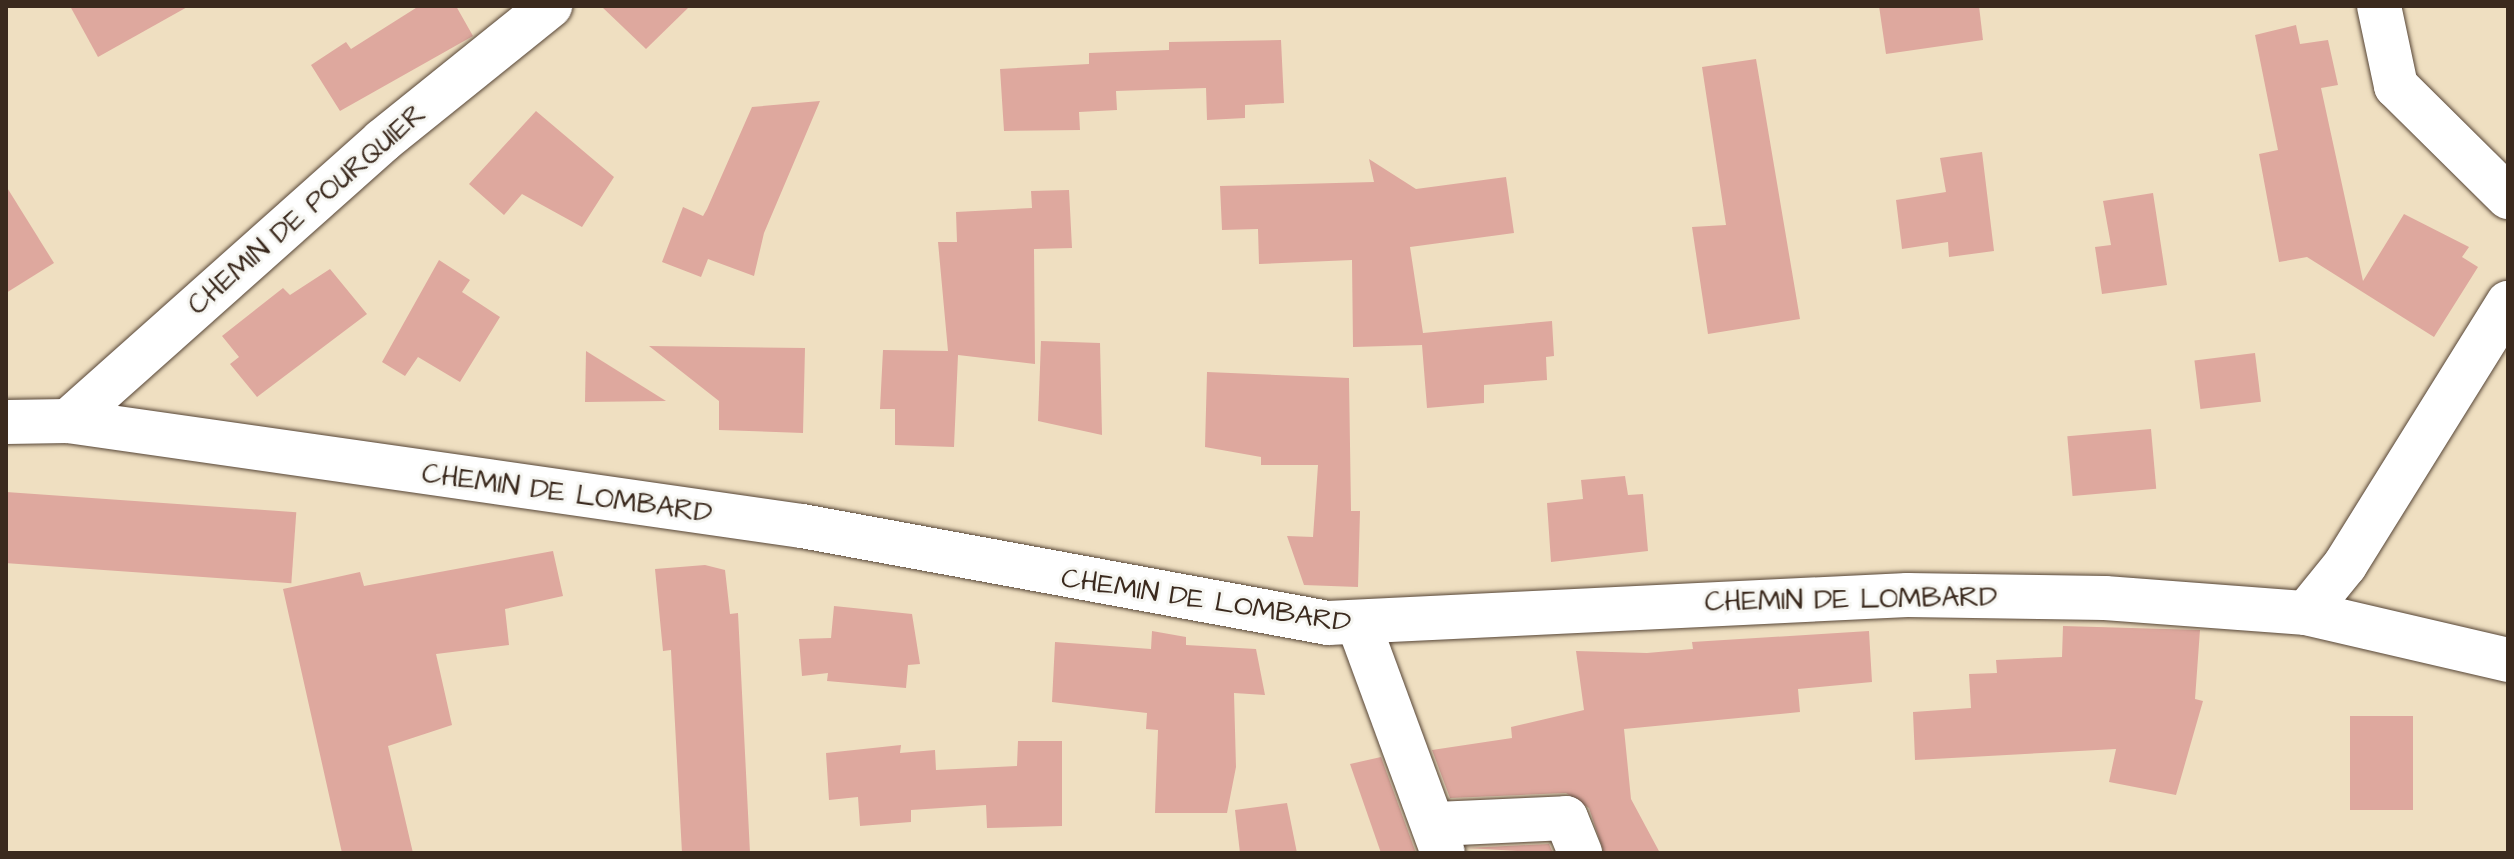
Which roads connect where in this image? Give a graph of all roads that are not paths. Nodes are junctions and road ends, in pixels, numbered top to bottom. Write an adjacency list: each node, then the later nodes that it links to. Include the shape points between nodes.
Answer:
1 (550, 6): 5 (street, CHEMIN DE POURQUIER, via 382,141)
2 (2379, 6): 3 (street, via 2396,86)
3 (2508, 197)
4 (2508, 303): 7 (street, via 2345,565)
5 (68, 421): 6 (street, CHEMIN DE LOMBARD); 8 (street, CHEMIN DE LOMBARD, via 802,526 1086,584)
6 (6, 422)
7 (2306, 613): 8 (street, CHEMIN DE LOMBARD, via 1907,595); 9 (street, CHEMIN DE LOMBARD)
8 (1359, 625): 10 (street)
9 (2508, 660)
10 (1439, 838): 11 (street, via 1566,818)
11 (1580, 853)

